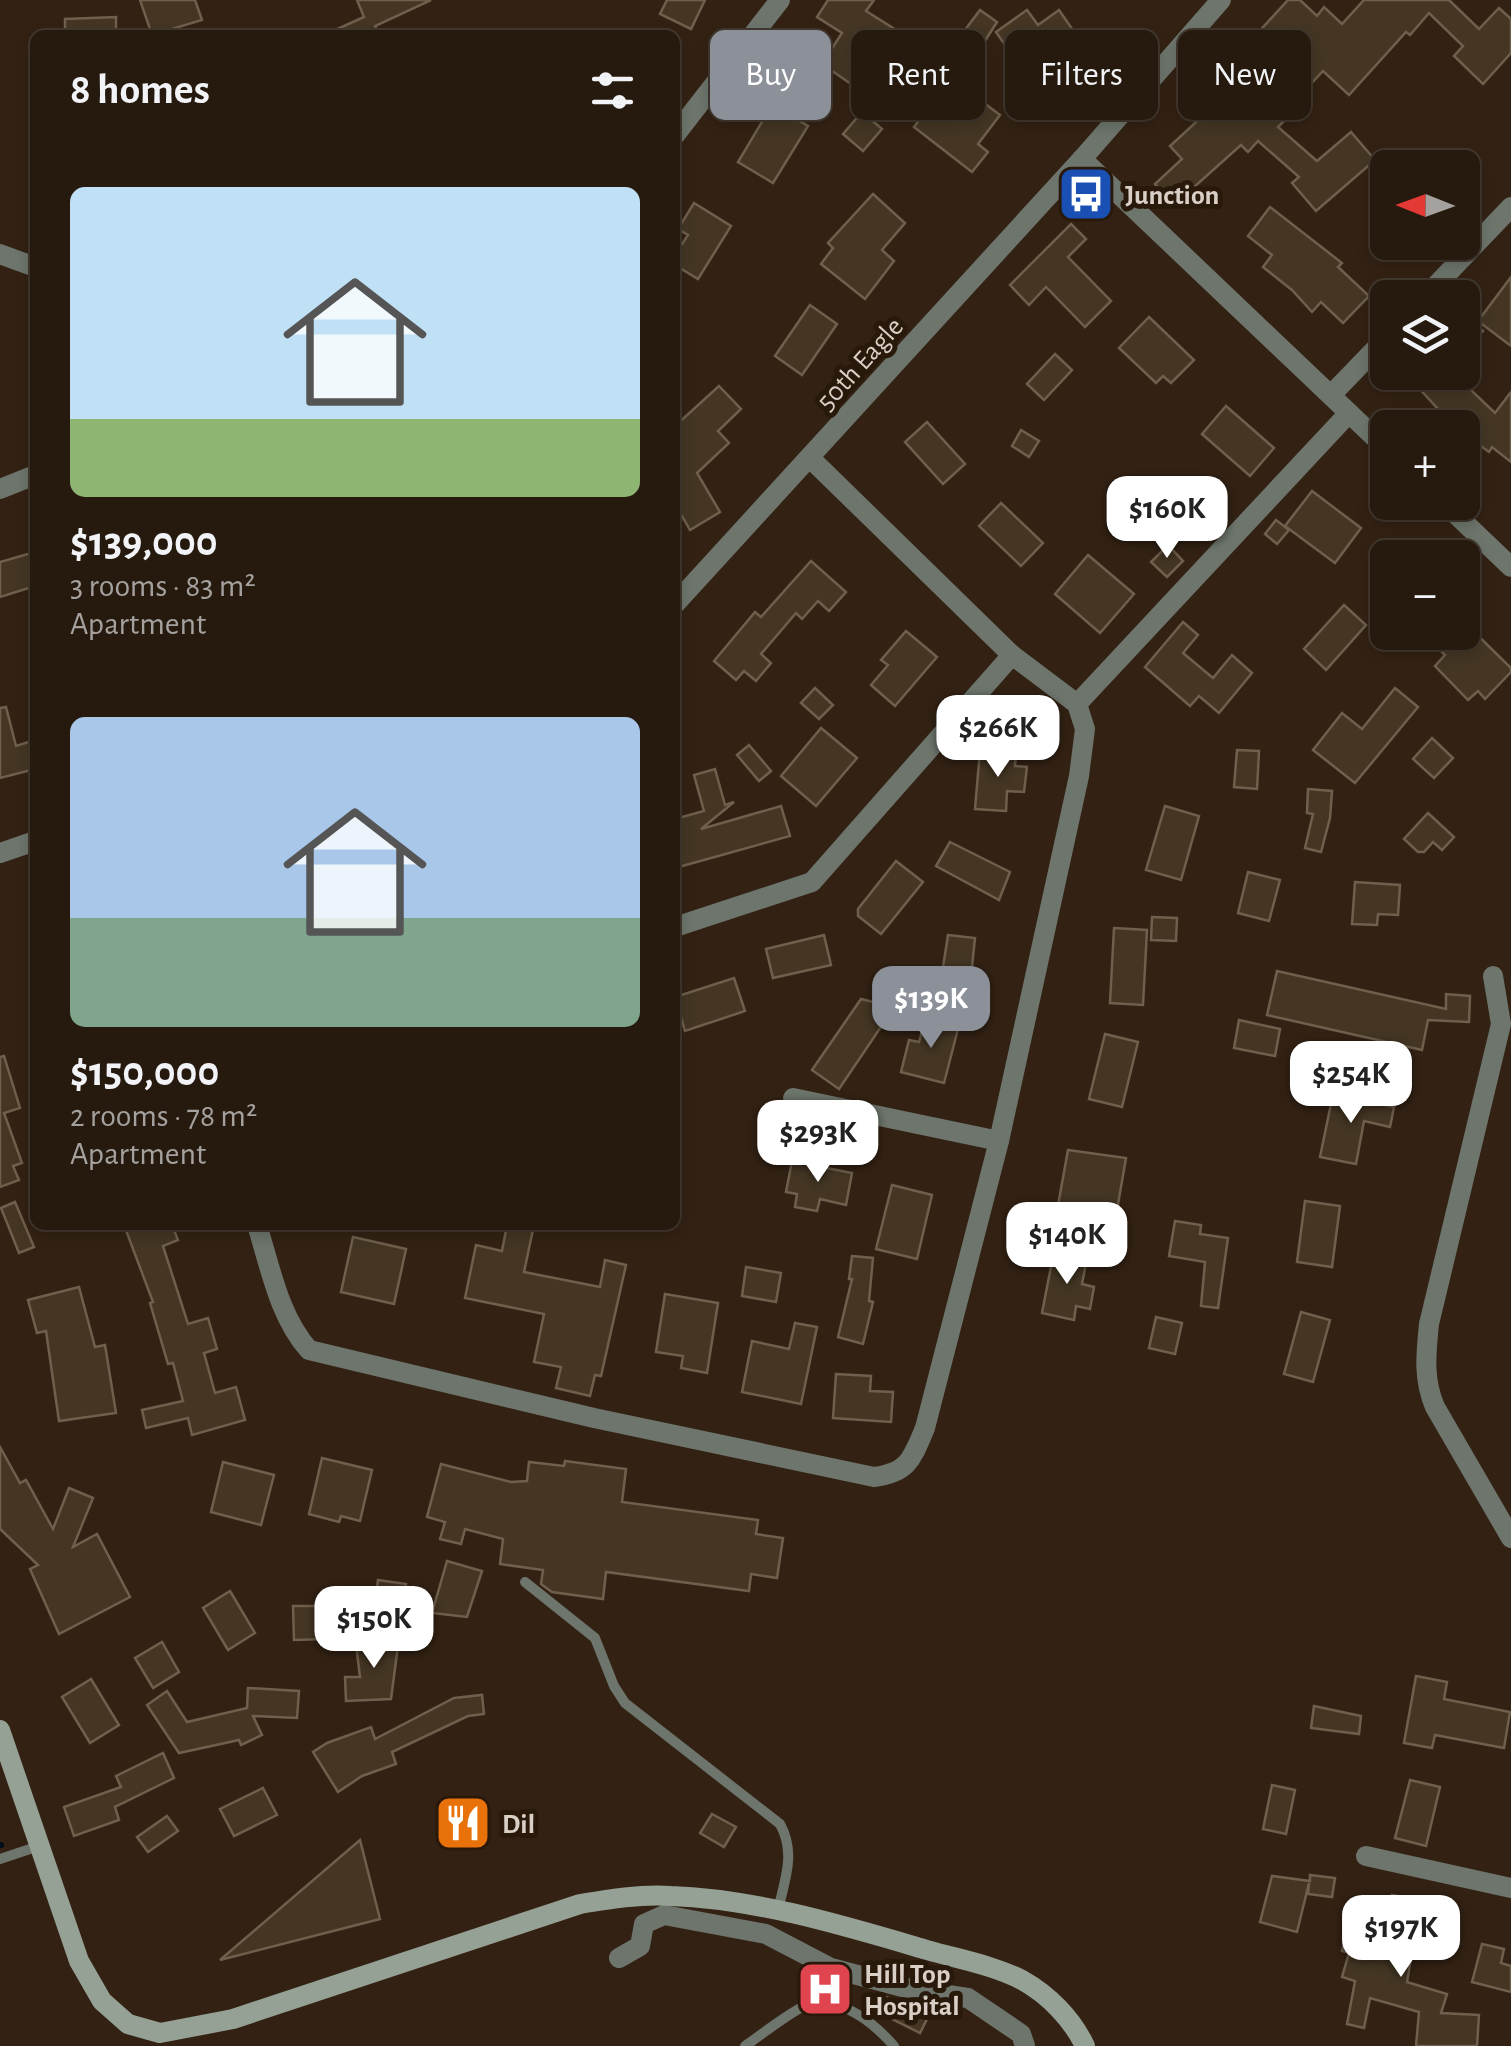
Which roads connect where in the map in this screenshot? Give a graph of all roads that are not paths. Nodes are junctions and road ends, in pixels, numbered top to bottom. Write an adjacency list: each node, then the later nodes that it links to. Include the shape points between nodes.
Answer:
1 (780, 0): 3 (street)
2 (1220, 0): 4 (street, 50th Eagle)
3 (680, 130)
4 (1082, 159): 10 (street); 13 (street, 50th Eagle)
5 (1511, 207): 8 (street)
6 (0, 254): 7 (street)
7 (30, 265)
8 (1441, 280)
9 (1370, 355): 10 (street)
10 (1332, 394): 11 (street)
11 (1349, 413): 12 (street); 20 (street)
12 (1370, 433)
13 (810, 458): 18 (street, 50th Eagle); 19 (street)
14 (30, 478): 15 (street)
15 (0, 489)
16 (1462, 520): 17 (street)
17 (1511, 567)
18 (680, 599)
19 (1012, 655): 20 (street); 23 (street, via 812,882)
20 (1078, 704): 26 (street, via 1085,730 1079,776)
21 (30, 843): 22 (street)
22 (0, 854)
23 (680, 926)
24 (1493, 976): 28 (street, via 1501,1024 1429,1324 1426,1386)
25 (793, 1098): 26 (street)
26 (999, 1140): 27 (street, via 925,1428 910,1462 894,1475 874,1477 594,1418 309,1350 287,1315)
27 (259, 1230)
28 (1511, 1538)
29 (525, 1582): 36 (lane, via 595,1638 624,1703 780,1824 790,1853)
30 (0, 1730): 31 (main road)
31 (7, 1774): 32 (main road)
32 (39, 1846): 34 (lane); 36 (main road, via 79,1960 102,2001 128,2024 160,2033 234,2018 580,1904 674,1896)
33 (1366, 1856): 35 (street)
34 (0, 1859)
35 (1511, 1888)
36 (778, 1912): 41 (main road, via 1012,1976 1064,2013)
37 (619, 1958): 40 (street, via 640,1946 644,1924 664,1915 728,1925 766,1934 830,1968 968,1998 1021,2034)
38 (745, 2046): 39 (lane, via 802,2006 834,2003 873,2022)
39 (894, 2046)
40 (1025, 2046)
41 (1085, 2046)

